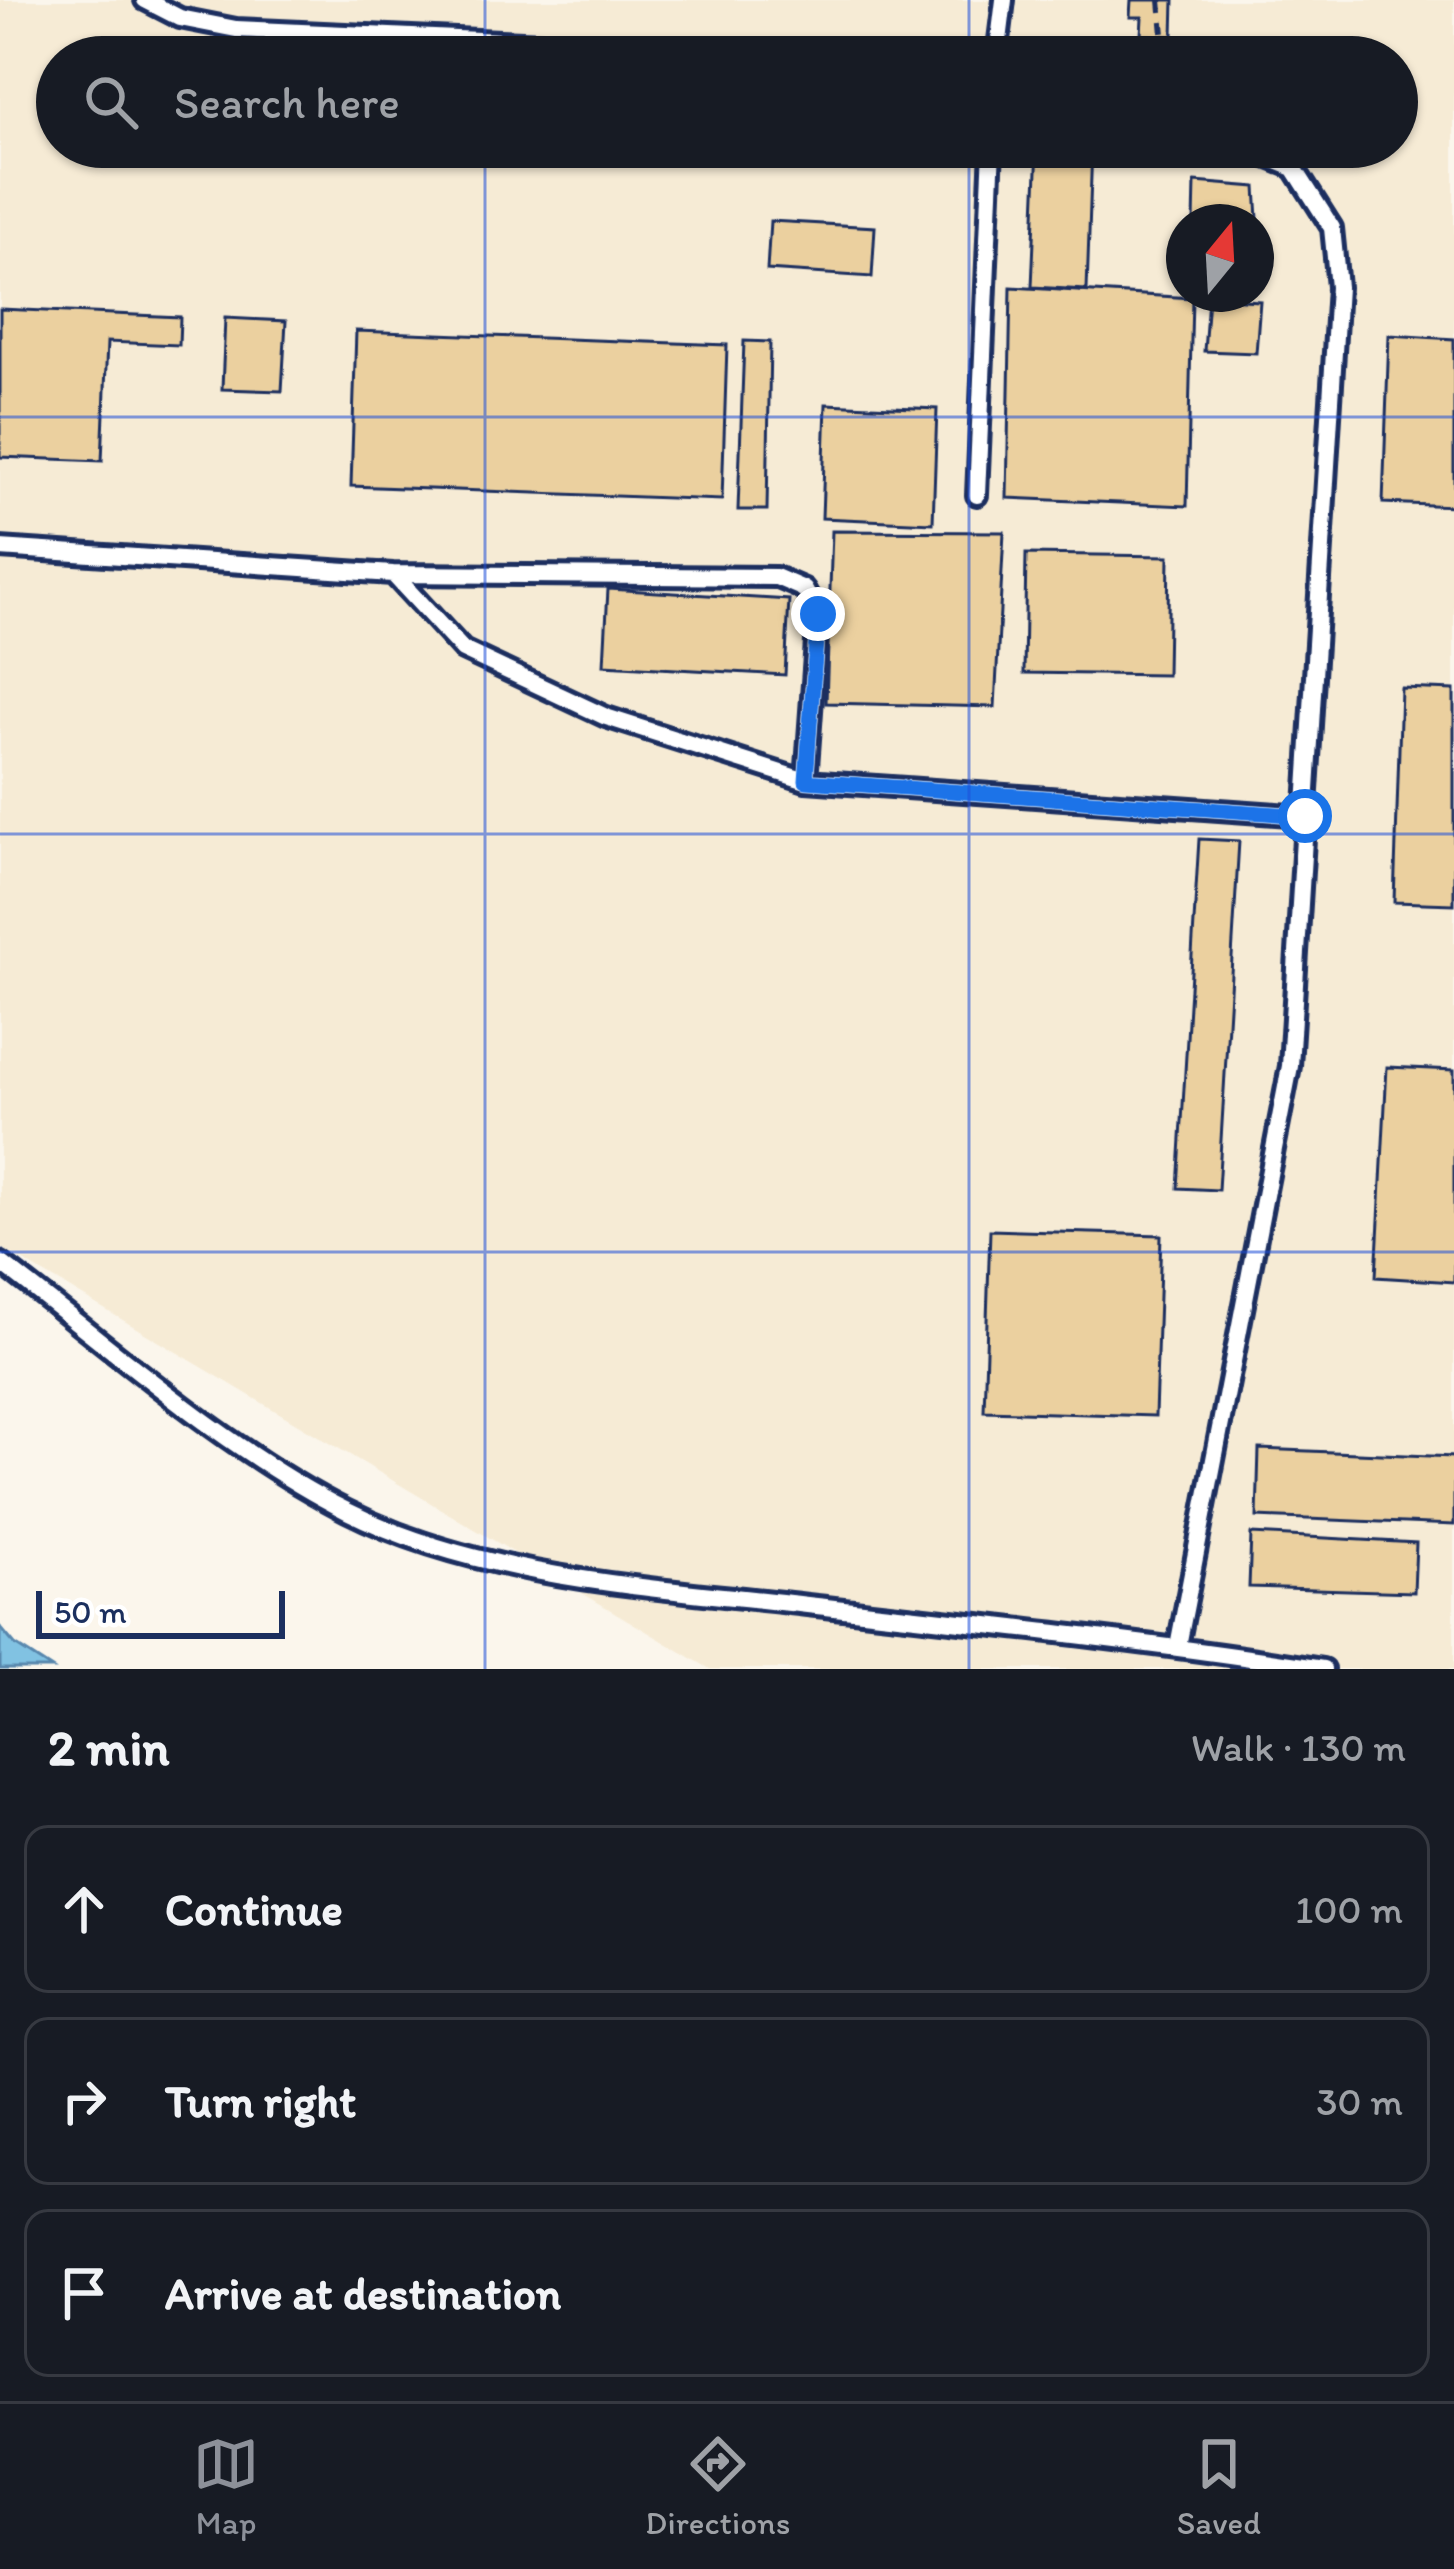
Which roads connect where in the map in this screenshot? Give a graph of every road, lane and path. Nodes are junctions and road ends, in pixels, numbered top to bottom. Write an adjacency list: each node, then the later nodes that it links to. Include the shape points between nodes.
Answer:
1 (145, 0): 4 (lane, via 180,18 236,29)
2 (1004, 0): 5 (lane)
3 (1160, 0): 6 (path)
4 (390, 36)
5 (1000, 36)
6 (1163, 36)
7 (991, 168): 9 (lane)
8 (1294, 168): 13 (lane, via 1332,228 1338,287)
9 (977, 495)
10 (0, 548): 11 (lane)
11 (393, 574): 12 (lane, via 463,650 606,717); 12 (lane, via 776,577 804,590 818,614)
12 (806, 781): 13 (lane)
13 (1305, 816): 15 (lane, via 1290,1066)
14 (0, 1262): 15 (lane, via 229,1438 348,1511 472,1559 671,1590)
15 (1178, 1646): 16 (lane)
16 (1323, 1669)

